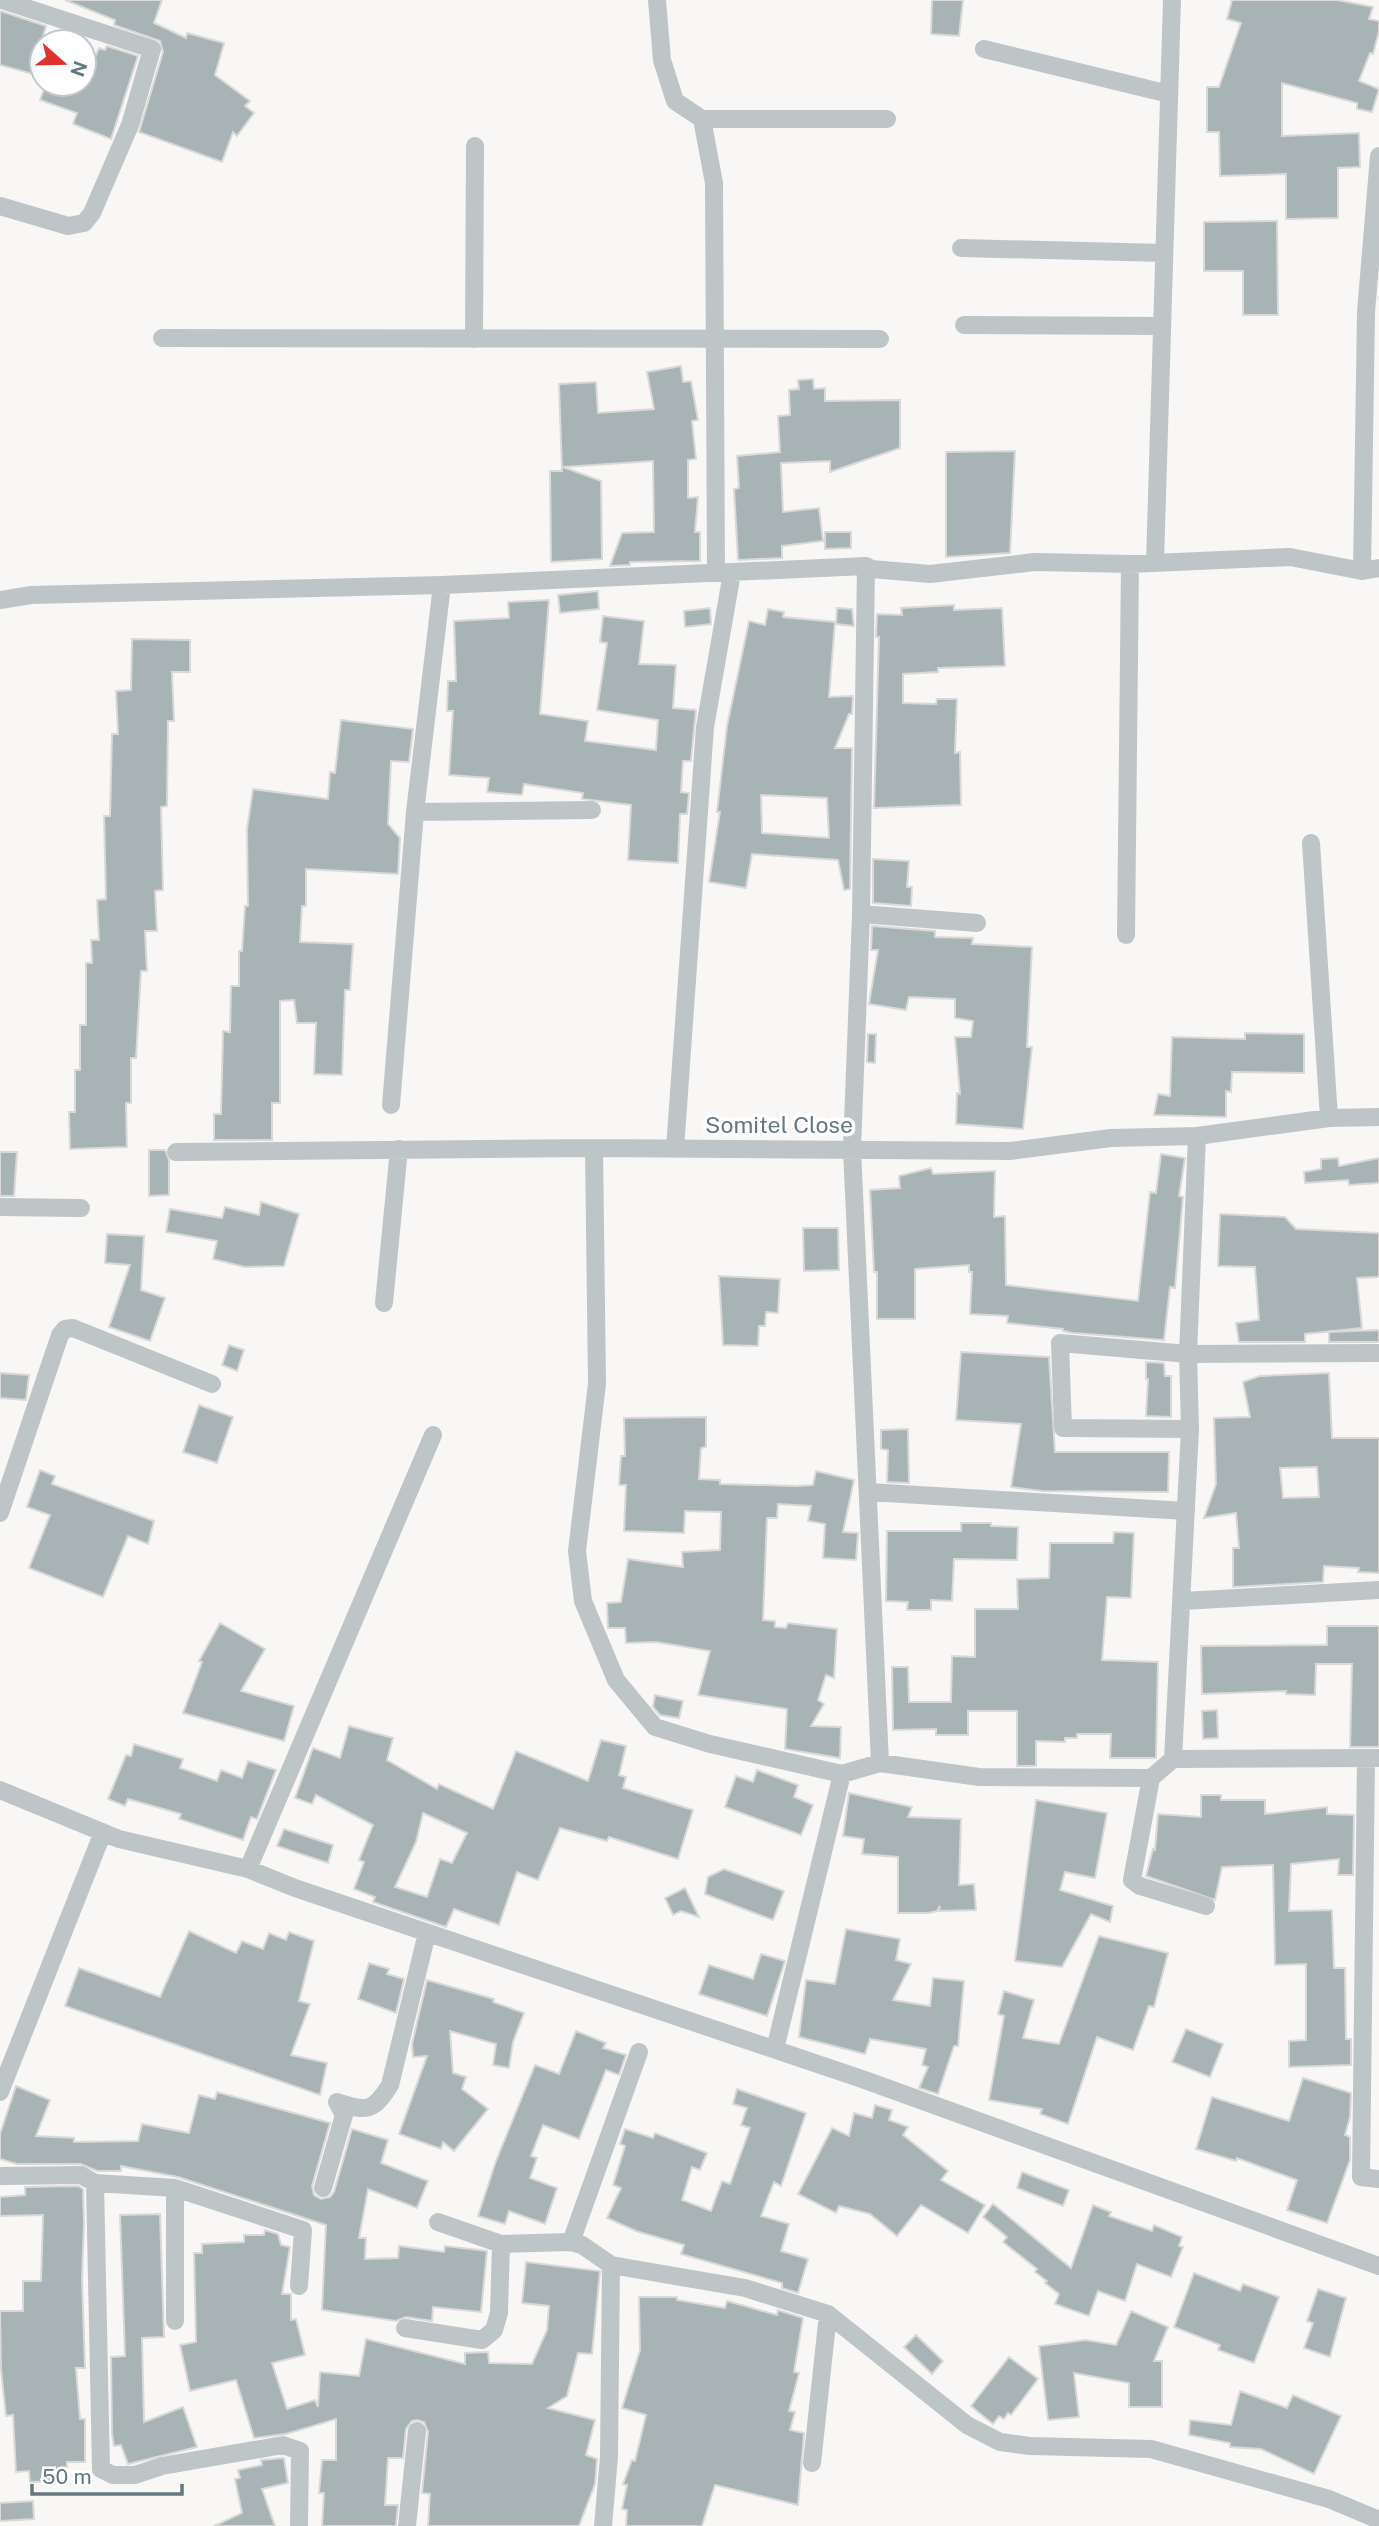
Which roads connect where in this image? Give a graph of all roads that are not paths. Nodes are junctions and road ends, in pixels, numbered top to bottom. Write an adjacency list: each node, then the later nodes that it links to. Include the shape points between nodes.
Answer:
1 (2, 0): 10 (street, via 152,49 121,149 84,223 68,226)
2 (657, 0): 6 (street, via 662,60 675,101)
3 (1172, 0): 5 (street)
4 (984, 49): 5 (street)
5 (1169, 94): 12 (street)
6 (702, 118): 7 (street); 19 (street, via 714,183)
7 (887, 119)
8 (475, 146): 17 (street)
9 (1379, 156): 13 (street)
10 (0, 206)
11 (961, 248): 12 (street)
12 (1164, 253): 15 (street)
13 (1373, 312): 23 (street)
14 (964, 325): 15 (street)
15 (1162, 326): 20 (street)
16 (162, 338): 17 (street)
17 (474, 339): 19 (street)
18 (880, 339): 19 (street)
19 (714, 340): 24 (street)
20 (1155, 562): 21 (street); 23 (street, via 1290,557)
21 (1130, 564): 22 (street, via 1035,562 930,574); 32 (street)
22 (866, 566): 24 (street); 30 (street)
23 (1371, 570)
24 (724, 573): 25 (street); 39 (street, via 705,727)
25 (442, 585): 26 (street, via 45,594); 28 (street)
26 (0, 600)
27 (592, 810): 28 (street)
28 (415, 812): 33 (street)
29 (1311, 844): 35 (street)
30 (861, 914): 31 (street); 40 (street)
31 (977, 923)
32 (1126, 935)
33 (391, 1105)
34 (1379, 1117): 35 (street, Somitel Close)
35 (1329, 1118): 36 (street, Somitel Close)
36 (1197, 1136): 40 (street, Somitel Close, via 1111,1138 1010,1151); 46 (street)
37 (594, 1148): 38 (street, Somitel Close); 39 (street, Somitel Close); 58 (street, via 597,1384 577,1551 583,1601 616,1681 655,1727)
38 (399, 1149): 41 (street, Somitel Close); 44 (street)
39 (675, 1149): 40 (street, Somitel Close)
40 (852, 1149): 50 (street)
41 (176, 1152)
42 (0, 1207): 43 (street)
43 (81, 1208)
44 (384, 1303)
45 (1379, 1353): 46 (street)
46 (1188, 1354): 48 (street); 48 (street, via 1060,1343 1063,1427)
47 (212, 1384): 52 (street, via 65,1329)
48 (1190, 1429): 51 (street)
49 (433, 1435): 62 (street)
50 (869, 1492): 51 (street); 57 (street)
51 (1186, 1511): 54 (street)
52 (0, 1513)
53 (1379, 1590): 54 (street)
54 (1183, 1601): 55 (street)
55 (1173, 1759): 56 (street); 59 (street)
56 (1372, 1759): 65 (street)
57 (880, 1763): 58 (street); 59 (street, via 979,1777)
58 (842, 1774): 66 (street)
59 (1151, 1778): 63 (street, via 1132,1880)
60 (0, 1790): 61 (street)
61 (103, 1832): 62 (street); 68 (street)
62 (248, 1869): 64 (street)
63 (1206, 1906)
64 (427, 1933): 66 (street); 73 (street, via 390,2085 378,2104 361,2110 337,2102 344,2115)
65 (1372, 1982): 70 (street, via 1362,2177)
66 (775, 2049): 78 (street)
67 (639, 2052): 75 (street)
68 (0, 2092)
69 (0, 2176): 71 (street, via 81,2175)
70 (1379, 2179)
71 (95, 2183): 72 (street); 86 (street, via 101,2469 135,2476 162,2466 283,2445 300,2451)
72 (175, 2188): 79 (street, via 303,2230); 81 (street)
73 (323, 2188)
74 (438, 2222): 76 (street)
75 (571, 2242): 76 (street); 77 (street)
76 (501, 2244): 82 (street, via 499,2313 494,2330 482,2340)
77 (611, 2265): 80 (street, via 745,2288); 88 (street, via 609,2457)
78 (1379, 2266)
79 (299, 2286)
80 (828, 2314): 84 (street); 85 (street, via 967,2425 1000,2442 1150,2449 1329,2498)
81 (175, 2321)
82 (405, 2328)
83 (417, 2431): 87 (street)
84 (812, 2463)
85 (1379, 2520)
86 (299, 2526)
87 (407, 2526)
88 (603, 2526)

